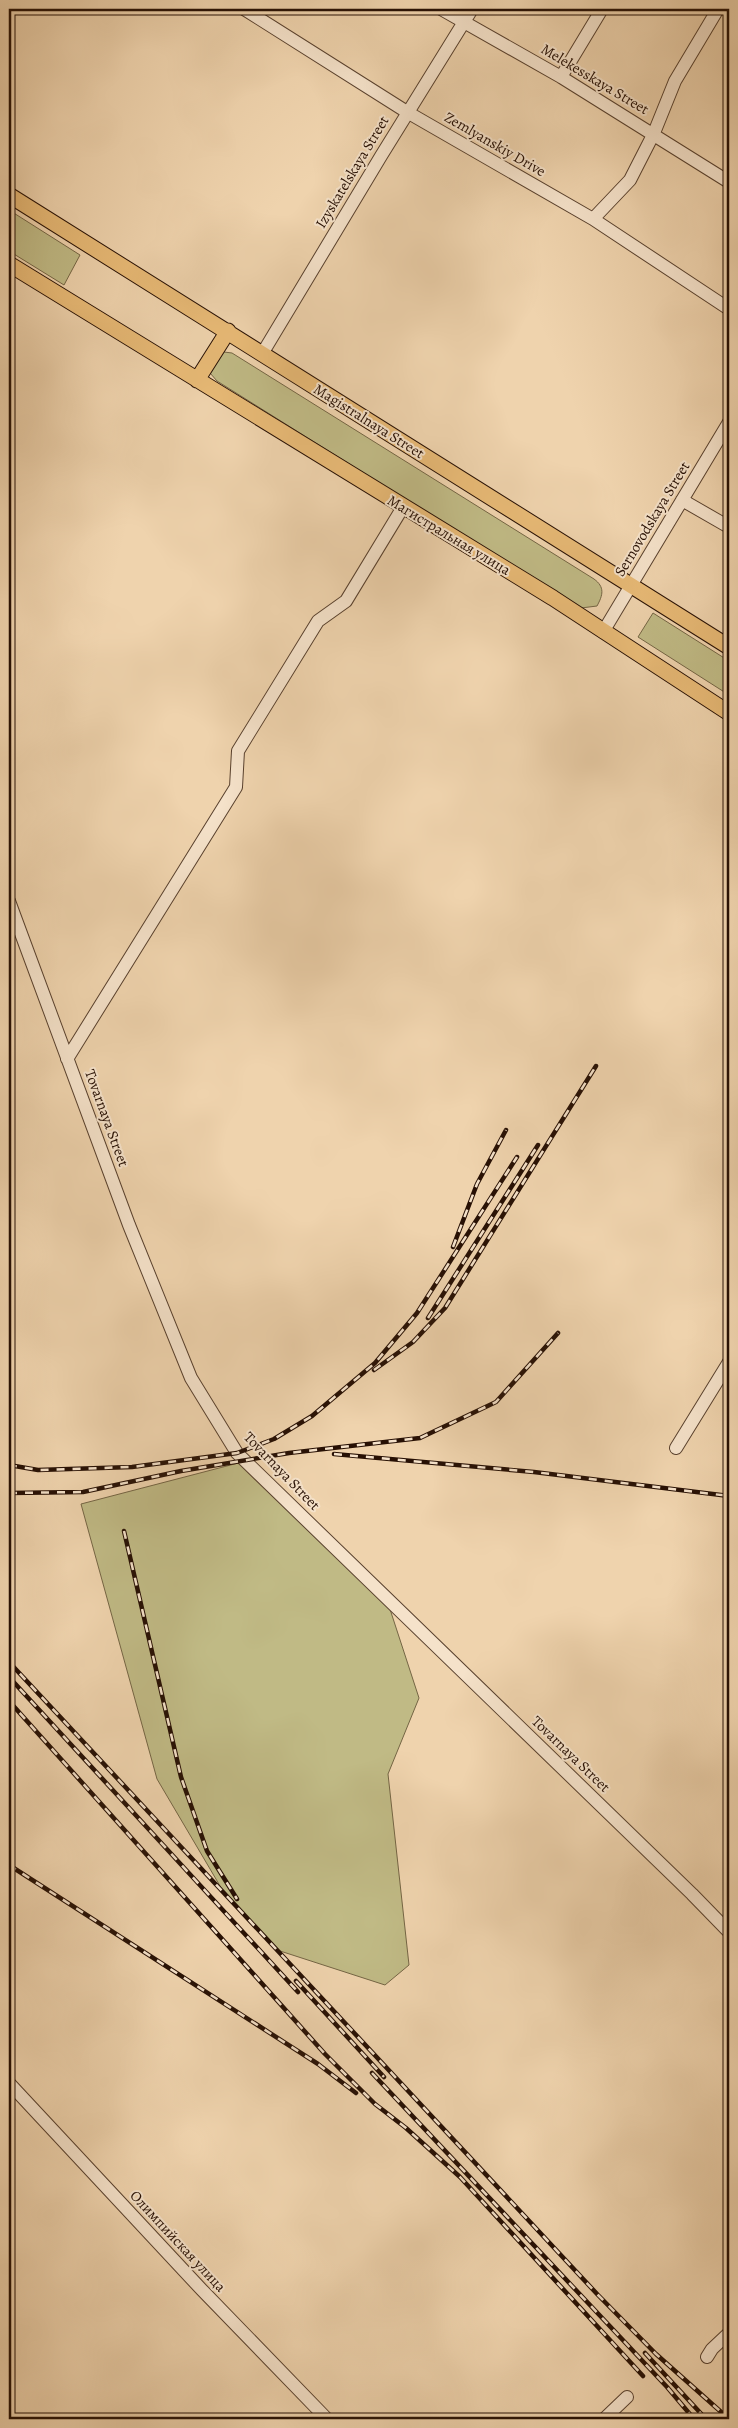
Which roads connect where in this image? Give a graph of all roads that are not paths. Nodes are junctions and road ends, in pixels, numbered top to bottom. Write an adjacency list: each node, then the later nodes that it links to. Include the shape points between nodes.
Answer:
1 (244, 9): 8 (street, Zemlyanskiy Drive)
2 (441, 9): 6 (street, Melekesskaya Street)
3 (472, 9): 6 (street, Izyskatelskaya Street)
4 (602, 9): 7 (street)
5 (718, 9): 9 (street, via 675,81)
6 (464, 23): 7 (street, Melekesskaya Street); 8 (street, Izyskatelskaya Street)
7 (561, 77): 9 (street, Melekesskaya Street)
8 (407, 112): 12 (street, Zemlyanskiy Drive); 16 (street, Izyskatelskaya Street)
9 (654, 133): 10 (street, Melekesskaya Street); 12 (street, via 630,180)
10 (729, 182)
11 (9, 195): 15 (main road, Magistralnaya Street)
12 (593, 220): 14 (street, Zemlyanskiy Drive)
13 (9, 264): 17 (main road, Магистральная улица)
14 (729, 309)
15 (228, 331): 16 (main road, Magistralnaya Street); 17 (main road)
16 (262, 354): 22 (main road, Magistralnaya Street)
17 (197, 380): 20 (main road, Магистральная улица)
18 (729, 422): 19 (street, Sernovodskaya Street)
19 (682, 500): 21 (street); 22 (street, Sernovodskaya Street)
20 (403, 507): 23 (main road, Магистральная улица); 27 (street, via 346,601 318,622 238,751 236,787)
21 (729, 527)
22 (631, 586): 23 (street, Sernovodskaya Street); 24 (main road, Magistralnaya Street)
23 (603, 632): 25 (main road, Магистральная улица)
24 (729, 647)
25 (729, 713)
26 (9, 901): 27 (street, Tovarnaya Street)
27 (67, 1059): 30 (street, Tovarnaya Street, via 191,1378 237,1453)
28 (729, 1362): 29 (street)
29 (676, 1448)
30 (729, 1932)
31 (9, 2082): 35 (street, Олимпийская улица, via 195,2283)
32 (729, 2333): 33 (street)
33 (707, 2357)
34 (627, 2397): 36 (street)
35 (327, 2419)
36 (604, 2419)

